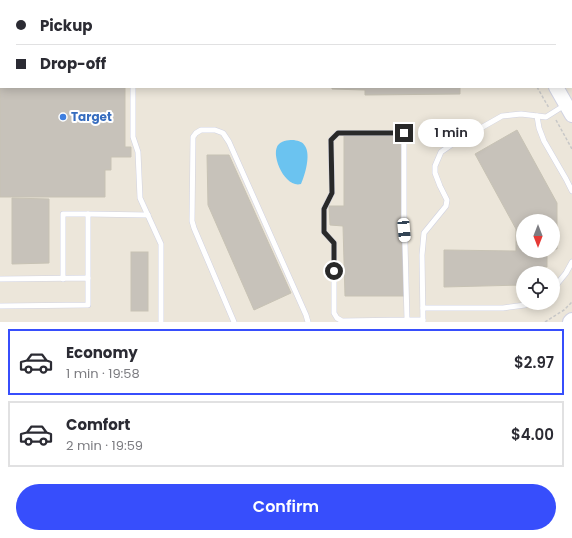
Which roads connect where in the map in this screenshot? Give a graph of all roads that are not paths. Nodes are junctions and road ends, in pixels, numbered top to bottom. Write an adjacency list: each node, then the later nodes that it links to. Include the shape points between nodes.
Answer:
1 (133, 88): 7 (lane, via 133,136 138,152 140,198)
2 (557, 88): 3 (street)
3 (569, 110): 4 (lane, via 546,117)
4 (537, 116): 5 (lane, via 544,141); 15 (lane, via 502,116 441,152 435,173 447,200 446,206 424,233)
5 (572, 191)
6 (88, 214): 7 (lane); 9 (lane); 11 (lane, via 63,214)
7 (148, 214): 20 (lane, via 161,244)
8 (572, 262): 12 (lane)
9 (88, 278): 11 (lane); 13 (lane, via 88,305)
10 (0, 279): 11 (lane)
11 (63, 279)
12 (560, 280)
13 (0, 306)
14 (516, 306): 15 (lane)
15 (423, 308): 19 (lane)
16 (407, 320): 18 (lane); 18 (lane, via 404,133 338,133 331,140 332,193 324,209 324,232 334,243 334,312 337,318); 19 (lane)
17 (572, 320): 23 (street)
18 (352, 321)
19 (423, 321)
20 (161, 322)
21 (234, 322): 22 (lane, via 192,221 192,137 201,130 215,130 222,133 229,142)
22 (308, 322)
23 (570, 322)

